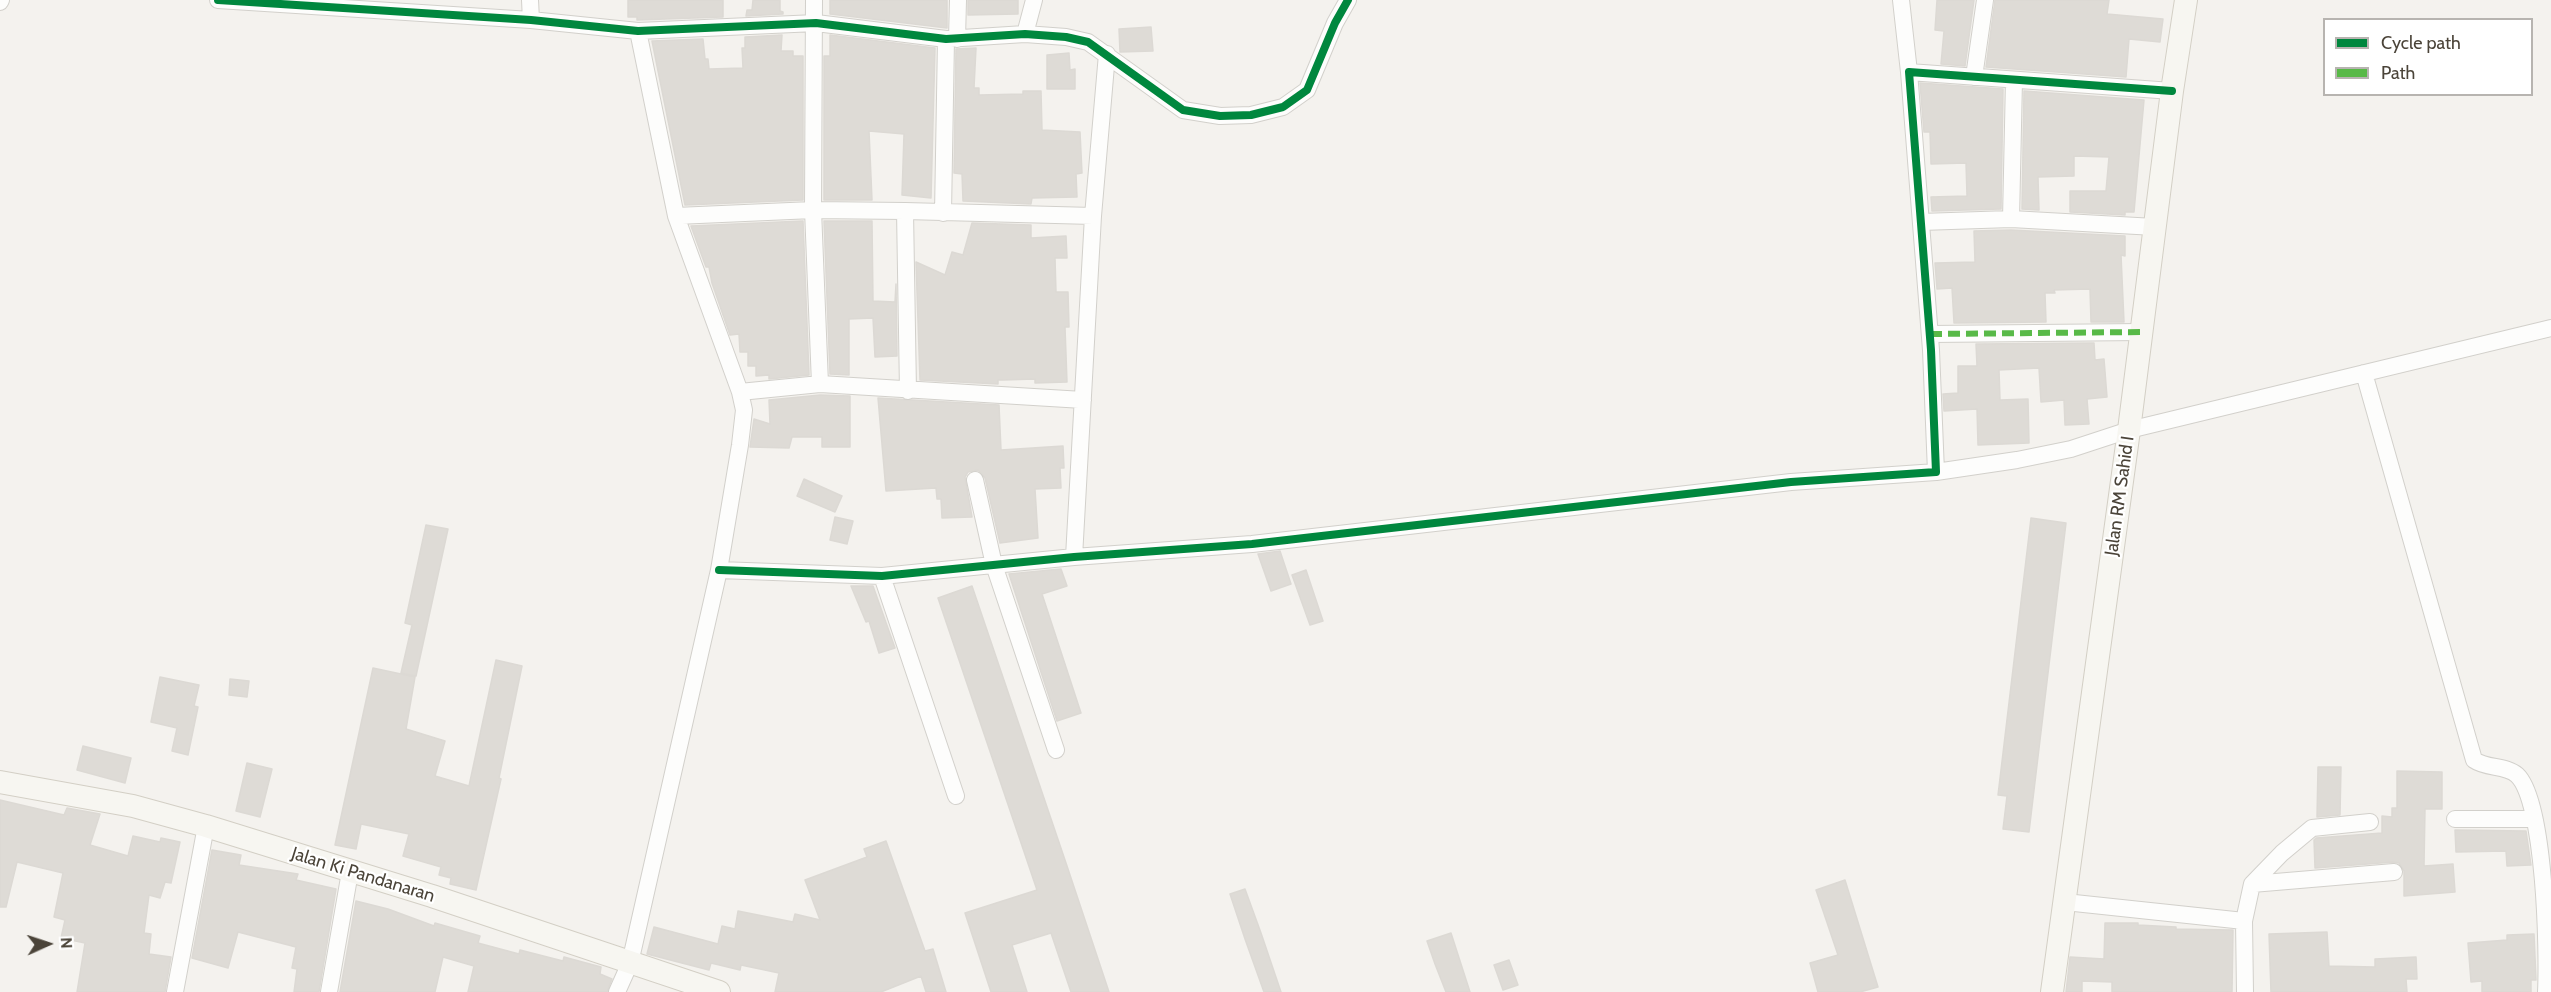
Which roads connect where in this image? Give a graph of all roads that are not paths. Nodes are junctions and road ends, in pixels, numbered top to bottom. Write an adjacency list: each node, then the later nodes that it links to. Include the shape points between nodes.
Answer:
1 (218, 0): 10 (street)
2 (530, 0): 10 (street)
3 (814, 0): 11 (street)
4 (958, 0): 14 (street)
5 (1034, 0): 13 (street)
6 (1348, 0): 15 (street, via 1307,90 1283,107 1251,115 1220,116 1183,110)
7 (1901, 0): 16 (street)
8 (1985, 0): 17 (street)
9 (2186, 0): 19 (street, Jalan RM Sahid I)
10 (531, 20): 12 (street)
11 (816, 22): 12 (street); 14 (street); 20 (street)
12 (638, 31): 23 (street)
13 (1025, 34): 14 (street); 15 (street, via 1088,42)
14 (952, 39): 22 (street)
15 (1107, 54): 24 (street)
16 (1909, 72): 17 (street); 26 (street)
17 (1974, 77): 18 (street)
18 (2014, 80): 19 (street); 25 (street)
19 (2172, 92): 27 (street, Jalan RM Sahid I)
20 (813, 210): 21 (street); 23 (street); 32 (street)
21 (905, 210): 22 (street); 33 (street)
22 (943, 213): 24 (street)
23 (676, 216): 34 (street)
24 (1093, 216): 35 (street)
25 (2011, 219): 26 (street); 27 (street)
26 (1921, 222): 30 (street)
27 (2155, 227): 29 (street, Jalan RM Sahid I)
28 (2551, 328): 31 (street)
29 (2142, 332): 30 (street); 36 (street, Jalan RM Sahid I)
30 (1930, 334): 37 (street)
31 (2364, 373): 36 (street); 47 (street, via 2474,760 2518,776)
32 (820, 384): 33 (street); 34 (street)
33 (908, 391): 35 (street)
34 (740, 392): 41 (street, via 744,423)
35 (1083, 400): 39 (street)
36 (2129, 430): 37 (street, via 2071,449); 53 (street, Jalan RM Sahid I)
37 (1936, 471): 39 (street, via 1791,482 1252,544)
38 (975, 480): 40 (street)
39 (1074, 557): 40 (street)
40 (994, 565): 42 (street); 43 (street)
41 (719, 570): 42 (street); 55 (street)
42 (882, 576): 45 (street)
43 (1056, 750)
44 (0, 782): 49 (street, Jalan Ki Pandanaran, via 133,806)
45 (956, 796)
46 (2455, 819): 47 (street)
47 (2533, 819): 63 (street, via 2546,908)
48 (2370, 822): 52 (street, via 2312,828)
49 (207, 826): 50 (street, Jalan Ki Pandanaran); 57 (street)
50 (350, 872): 55 (street, Jalan Ki Pandanaran); 58 (street)
51 (2394, 872): 52 (street)
52 (2252, 884): 54 (street)
53 (2065, 902): 54 (street); 61 (street, Jalan RM Sahid I)
54 (2244, 921): 62 (street)
55 (630, 963): 56 (street, Jalan Ki Pandanaran); 59 (street)
56 (695, 989): 60 (street, Jalan Ki Pandanaran)
57 (175, 992)
58 (329, 992)
59 (617, 992)
60 (719, 992)
61 (2052, 992)
62 (2245, 992)
63 (2546, 992)

